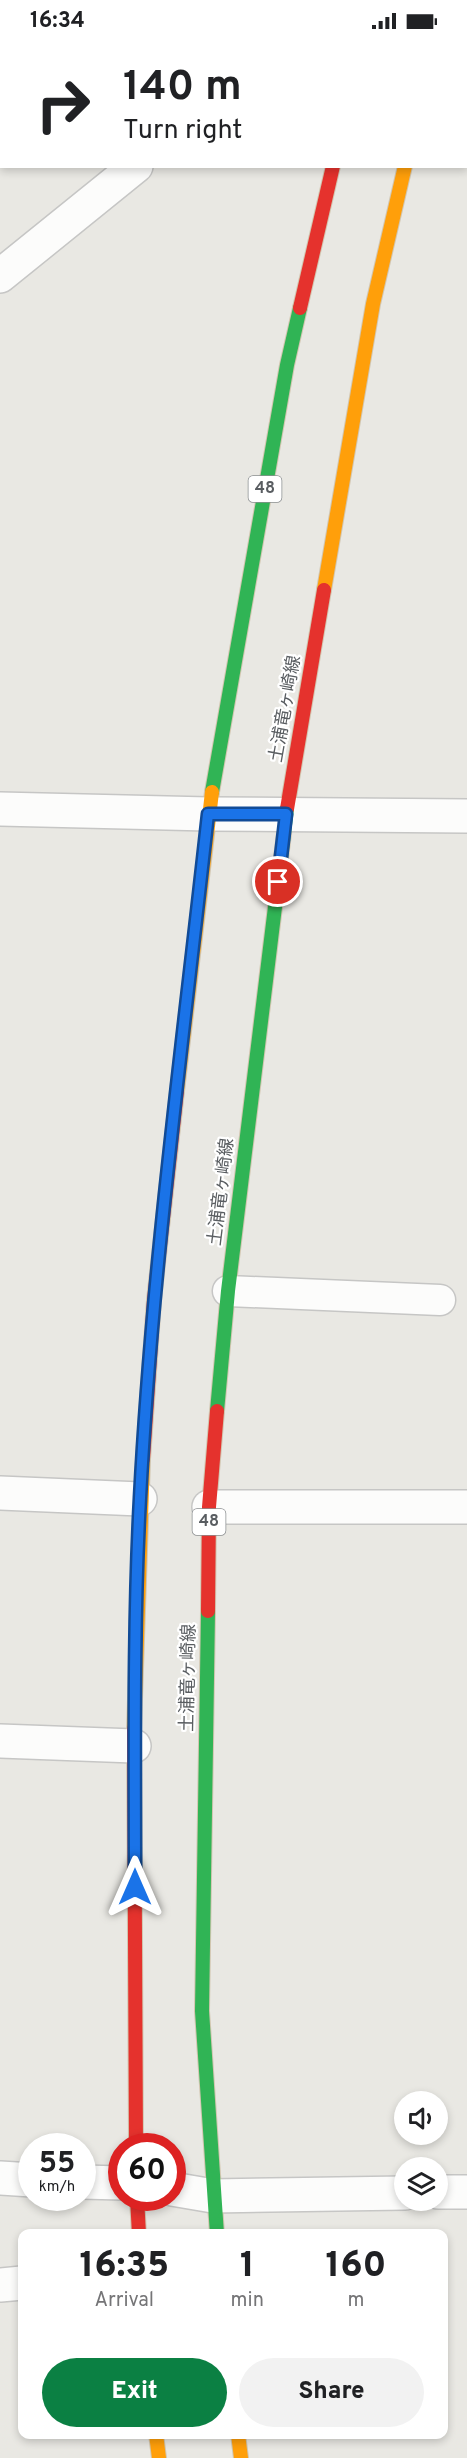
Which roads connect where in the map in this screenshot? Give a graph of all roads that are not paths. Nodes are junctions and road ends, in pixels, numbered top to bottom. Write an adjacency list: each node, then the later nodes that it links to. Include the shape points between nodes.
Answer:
1 (134, 168): 4 (street)
2 (333, 168): 6 (main road, 48, via 287,365)
3 (405, 168): 7 (main road, 土浦竜ヶ崎線 / 48, via 373,304)
4 (0, 276)
5 (0, 809): 6 (street)
6 (208, 814): 7 (street); 12 (main road, 48, via 154,1300)
7 (286, 814): 8 (street); 9 (main road, 土浦竜ヶ崎線 / 48)
8 (467, 816)
9 (228, 1291): 10 (lane); 13 (main road, 土浦竜ヶ崎線 / 48)
10 (440, 1300)
11 (0, 1493): 12 (street)
12 (140, 1499): 16 (main road, 48)
13 (209, 1507): 14 (street); 24 (main road, 土浦竜ヶ崎線 / 48, via 202,2011)
14 (467, 1507)
15 (0, 1741): 16 (street)
16 (134, 1746): 17 (main road, 48)
17 (136, 2133)
18 (0, 2178): 19 (street)
19 (18, 2180)
20 (186, 2191): 24 (street)
21 (448, 2192): 22 (street)
22 (467, 2192)
23 (394, 2193): 24 (street)
24 (213, 2196): 27 (main road, 土浦竜ヶ崎線 / 48)
25 (138, 2211): 26 (main road)
26 (139, 2229)
27 (216, 2229)
28 (18, 2283): 29 (street)
29 (0, 2285)
30 (157, 2439): 32 (main road)
31 (239, 2439): 33 (main road)
32 (159, 2458)
33 (241, 2458)

